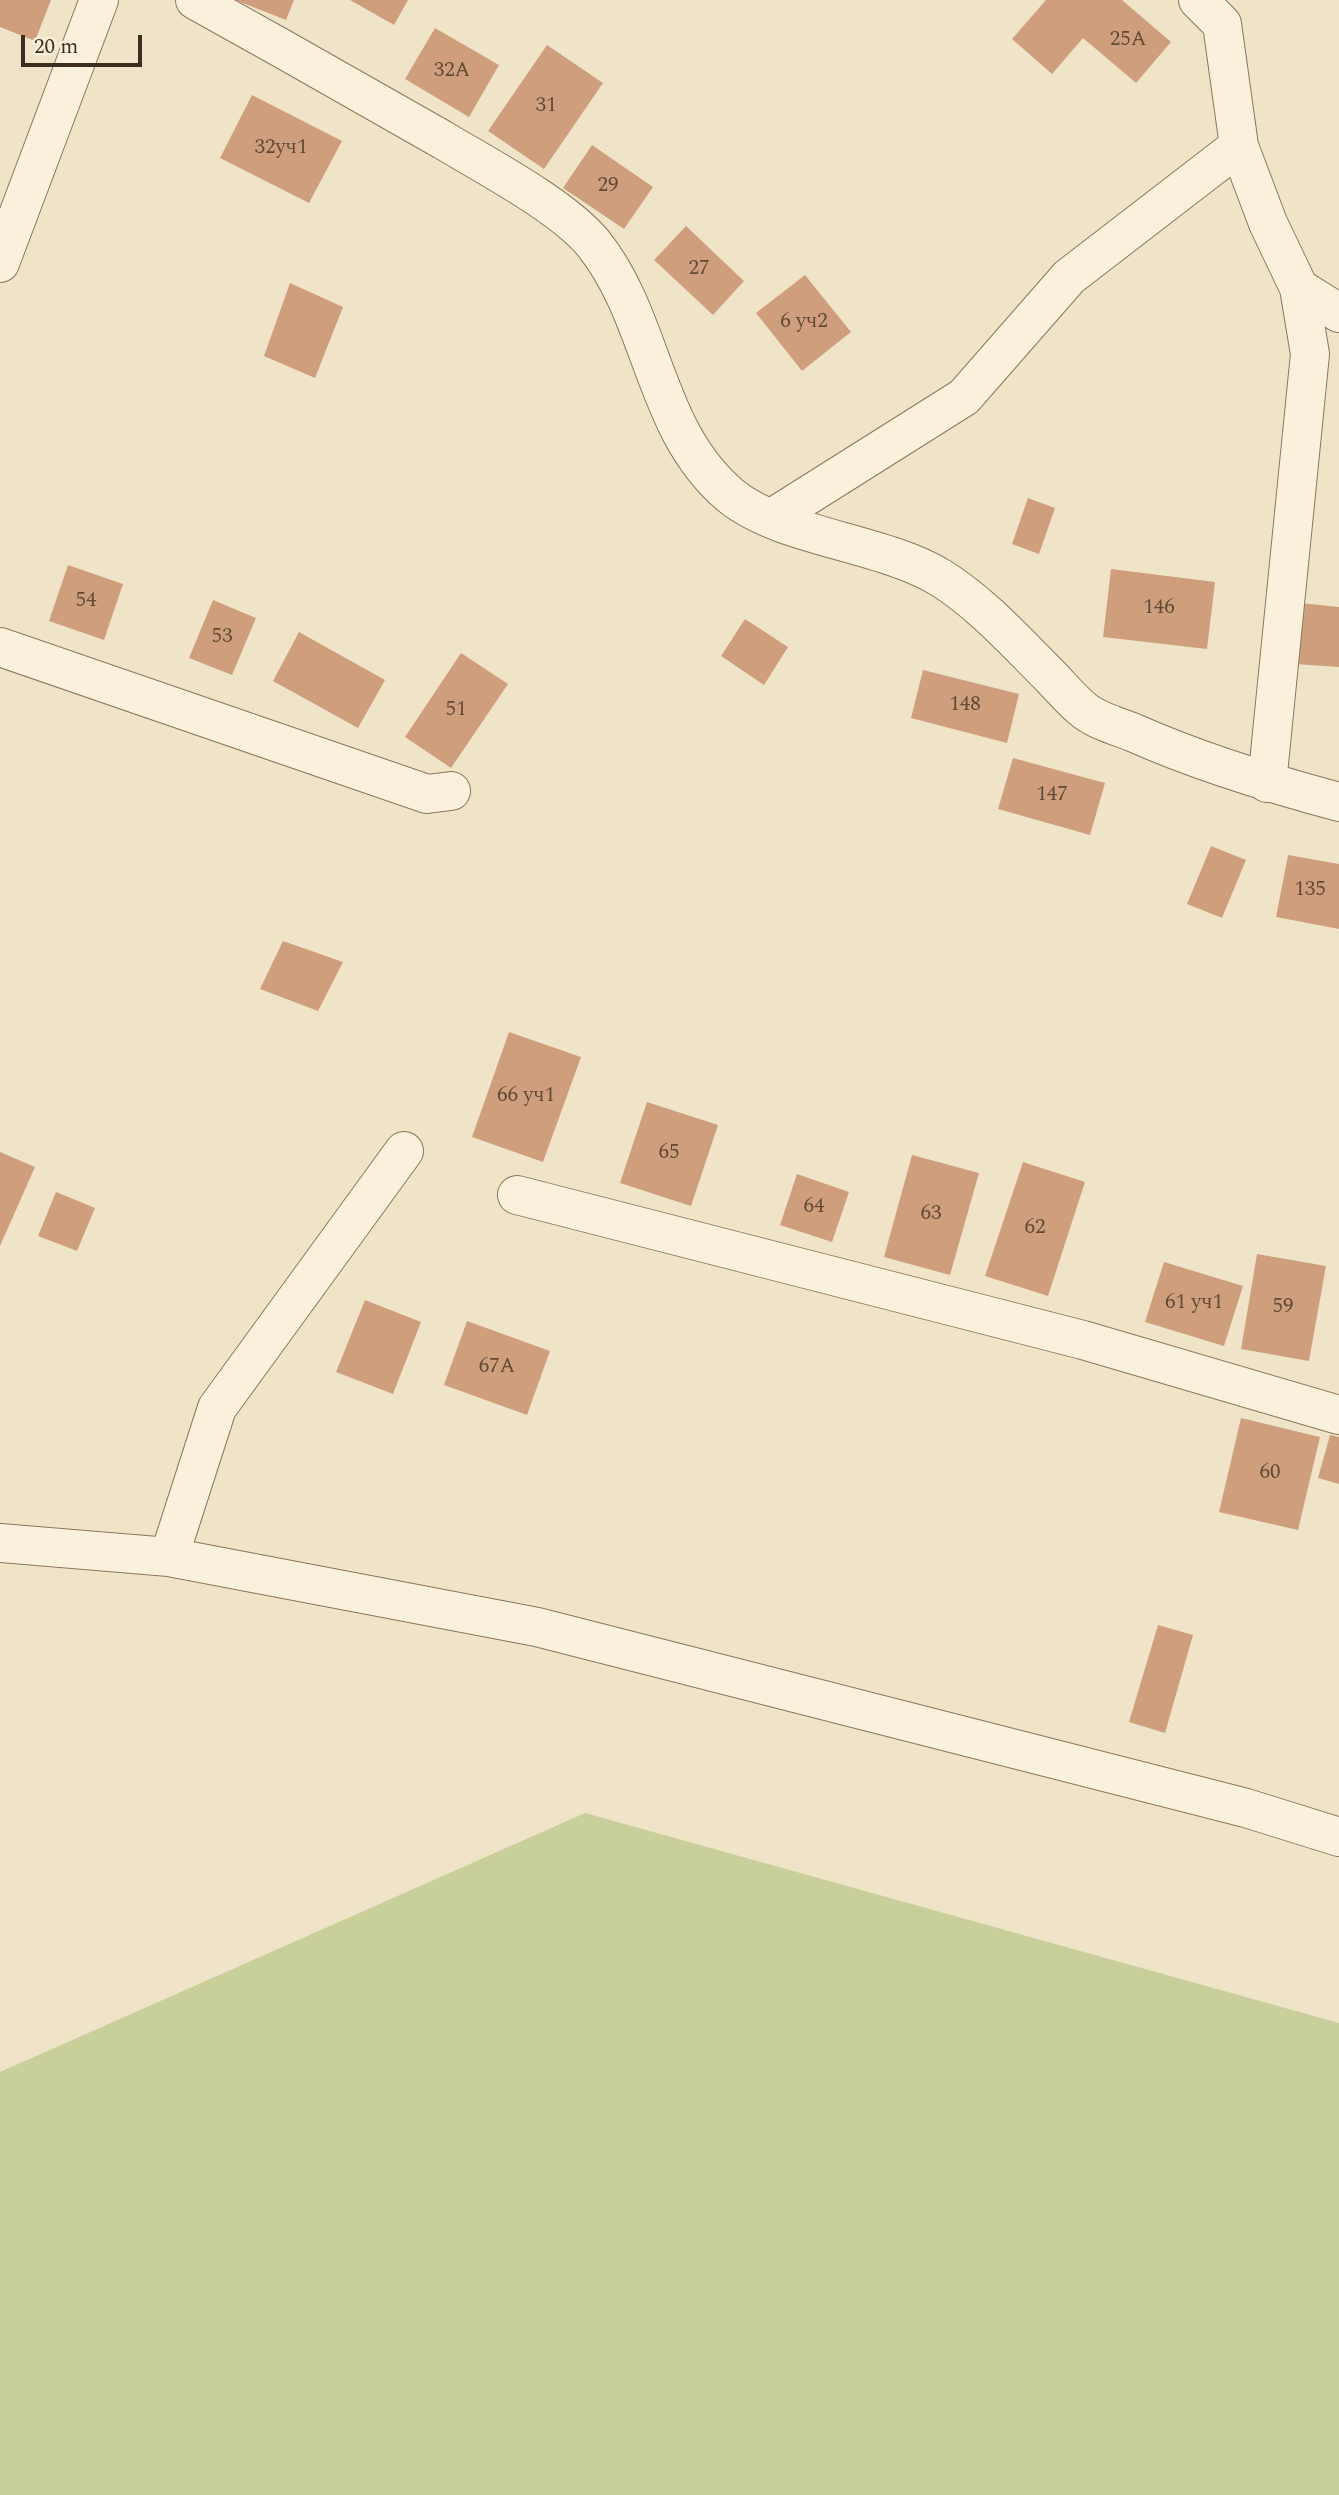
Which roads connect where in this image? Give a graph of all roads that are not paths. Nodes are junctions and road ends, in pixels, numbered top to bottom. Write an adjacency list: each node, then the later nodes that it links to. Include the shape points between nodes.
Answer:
1 (99, 0): 5 (street)
2 (195, 0): 8 (street, via 512,180 591,240 638,320 667,408 687,447 707,474 734,498)
3 (1198, 0): 4 (street, via 1222,24)
4 (1239, 146): 6 (street); 8 (street, via 1069,277 964,397)
5 (0, 263)
6 (1299, 288): 7 (street); 10 (street, via 1310,354)
7 (1339, 313)
8 (772, 518): 10 (street, via 939,577 989,615 1086,712 1180,754)
9 (0, 647): 11 (street, via 426,794)
10 (1266, 783): 12 (street)
11 (451, 791)
12 (1339, 802)
13 (404, 1151): 17 (street, via 216,1408)
14 (517, 1195): 15 (street, via 1083,1340)
15 (1339, 1415)
16 (0, 1544): 17 (street)
17 (169, 1556): 18 (street, via 537,1627 1233,1804)
18 (1339, 1837)

